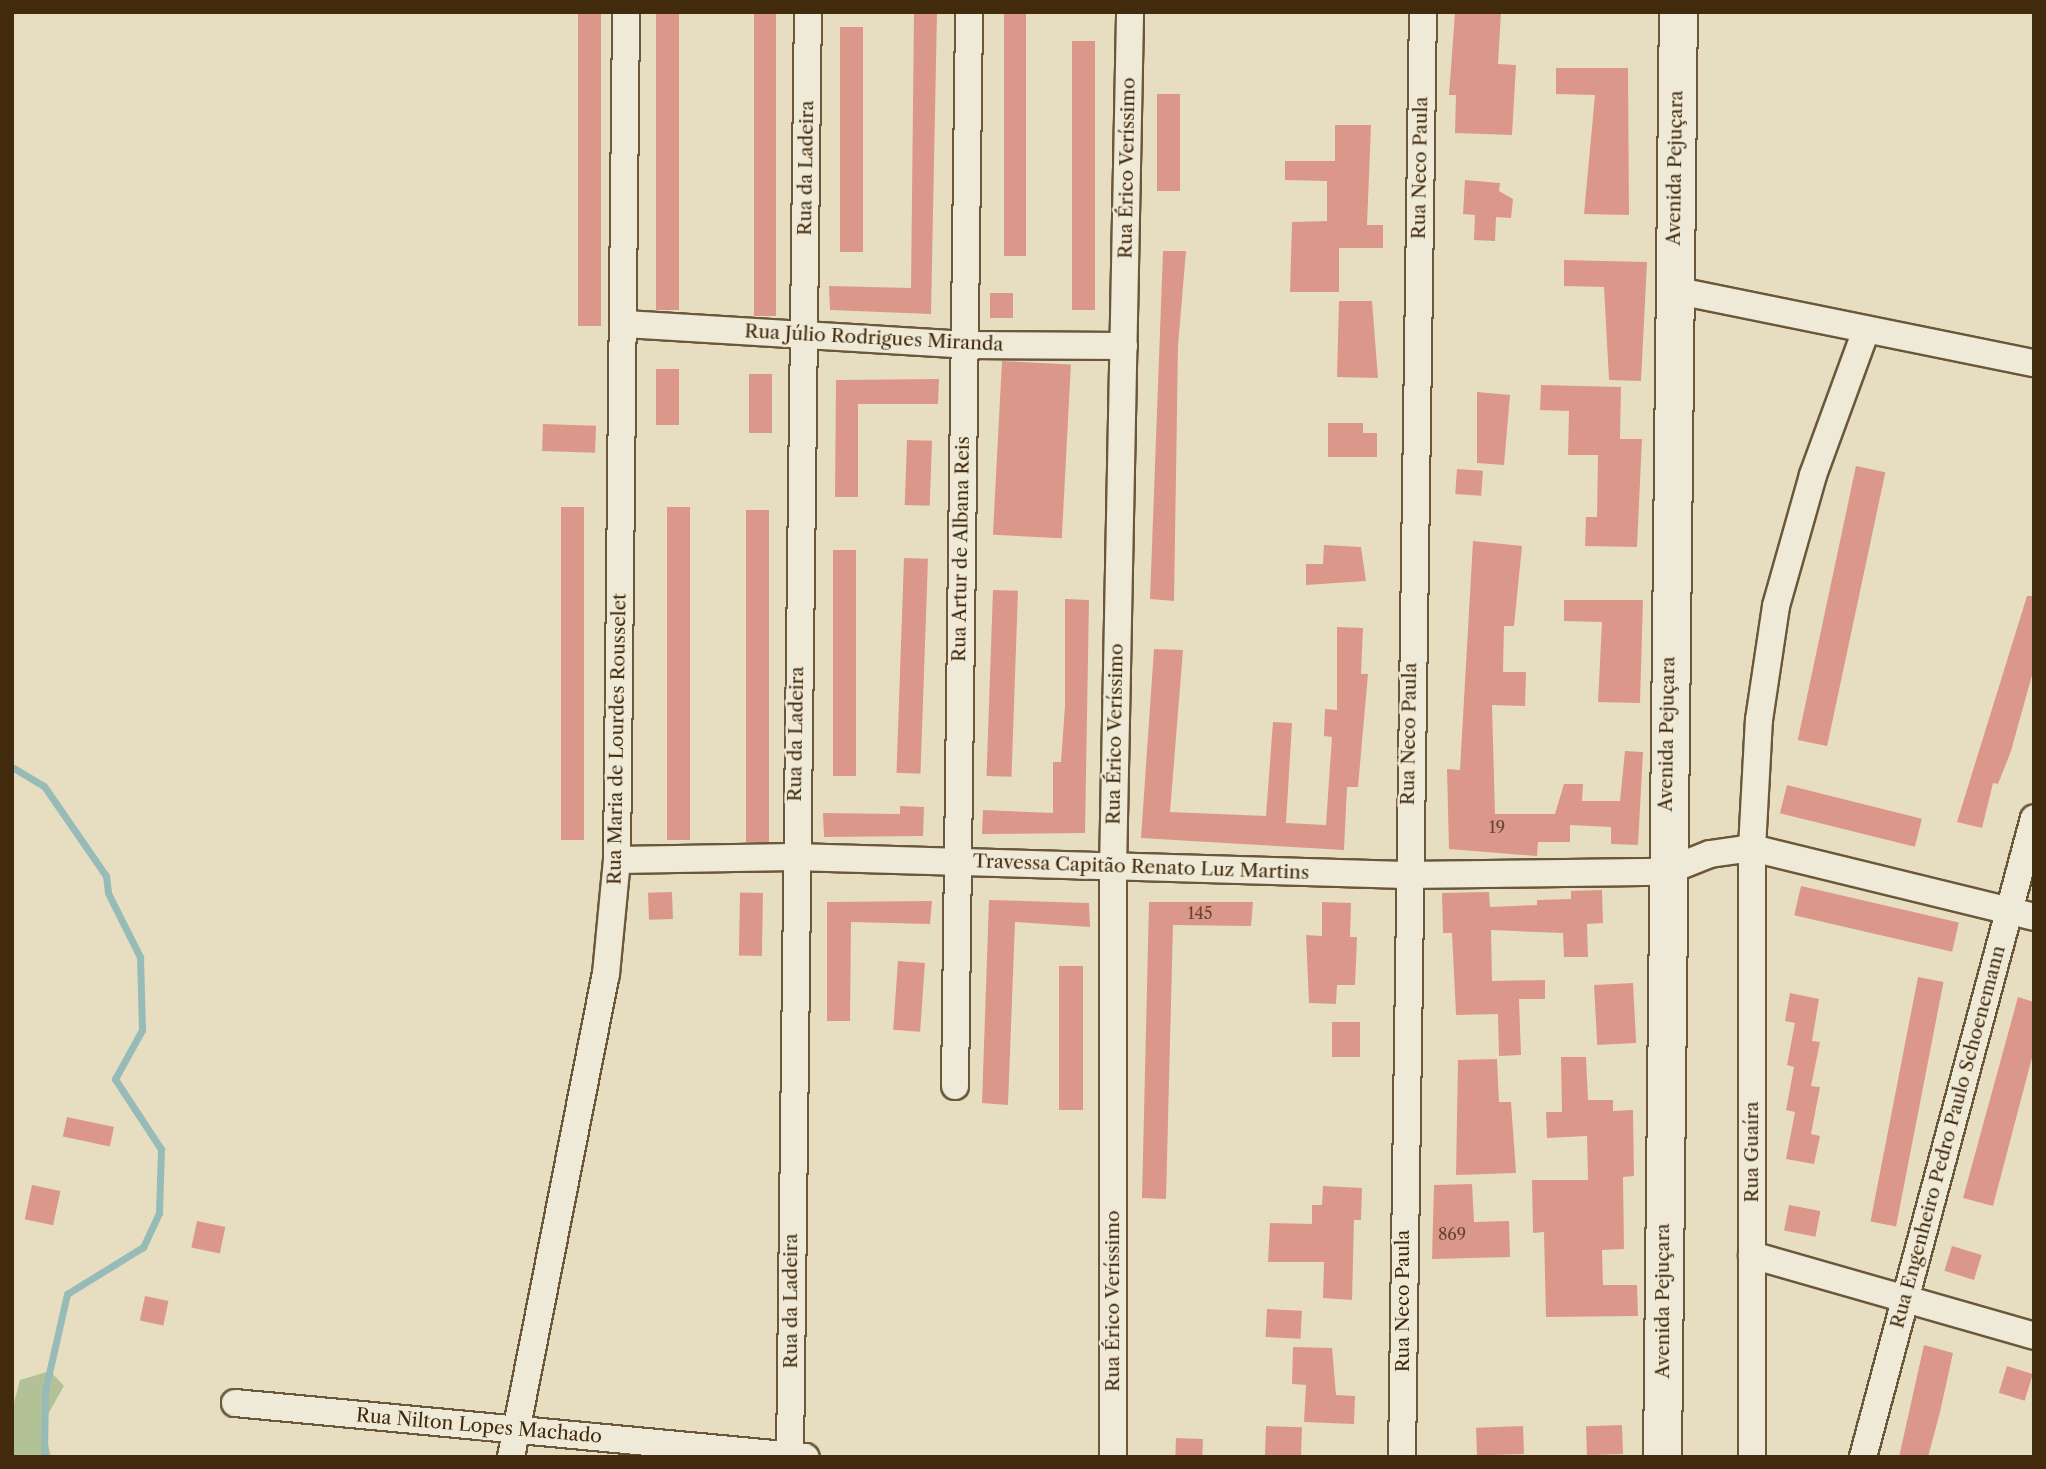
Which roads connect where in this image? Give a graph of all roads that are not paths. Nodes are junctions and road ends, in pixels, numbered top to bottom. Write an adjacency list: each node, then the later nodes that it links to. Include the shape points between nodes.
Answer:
1 (626, 12): 8 (street, Rua Maria de Lourdes Rousselet)
2 (808, 12): 10 (street, Rua da Ladeira)
3 (969, 12): 11 (street, Rua Artur de Albana Reis)
4 (1130, 12): 12 (street, Rua Érico Veríssimo)
5 (1423, 12): 21 (street, Rua Neco Paula)
6 (1678, 12): 7 (street, Avenida Pejuçara)
7 (1674, 290): 9 (street); 20 (street, Avenida Pejuçara)
8 (625, 324): 10 (street, Rua Júlio Rodrigues Miranda); 17 (street, Rua Maria de Lourdes Rousselet)
9 (1866, 330): 13 (street); 15 (street, Rua Guaíra, via 1813,475 1776,606 1759,720)
10 (803, 337): 11 (street, Rua Júlio Rodrigues Miranda); 16 (street, Rua da Ladeira)
11 (966, 345): 12 (street, Rua Júlio Rodrigues Miranda); 18 (street, Rua Artur de Albana Reis)
12 (1124, 346): 19 (street, Rua Érico Veríssimo)
13 (2034, 363)
14 (2034, 818): 22 (street, Rua Engenheiro Pedro Paulo Schoenemann)
15 (1752, 848): 20 (street, Travessa Capitão Renato Luz Martins); 22 (street); 24 (street, Rua Guaíra)
16 (794, 857): 17 (street, Travessa Capitão Renato Luz Martins); 18 (street, Travessa Capitão Renato Luz Martins); 29 (street, Rua da Ladeira)
17 (617, 860): 28 (street, Rua Maria de Lourdes Rousselet, via 606,974)
18 (954, 860): 19 (street, Travessa Capitão Renato Luz Martins); 23 (street, Rua Artur de Albana Reis)
19 (1112, 870): 21 (street, Travessa Capitão Renato Luz Martins); 31 (street, Rua Érico Veríssimo)
20 (1665, 872): 21 (street, Travessa Capitão Renato Luz Martins); 33 (street, Avenida Pejuçara)
21 (1406, 876): 32 (street, Rua Neco Paula)
22 (2021, 914): 25 (street, Rua Engenheiro Pedro Paulo Schoenemann)
23 (955, 1086)
24 (1752, 1255): 25 (street); 34 (street, Rua Guaíra)
25 (1906, 1296): 26 (street); 35 (street, Rua Engenheiro Pedro Paulo Schoenemann)
26 (2034, 1336)
27 (235, 1403): 28 (street, Rua Nilton Lopes Machado)
28 (515, 1429): 29 (street, Rua Nilton Lopes Machado); 30 (street, Rua Maria de Lourdes Rousselet)
29 (795, 1456)
30 (511, 1457)
31 (1113, 1457)
32 (1402, 1457)
33 (1662, 1457)
34 (1752, 1457)
35 (1863, 1457)

